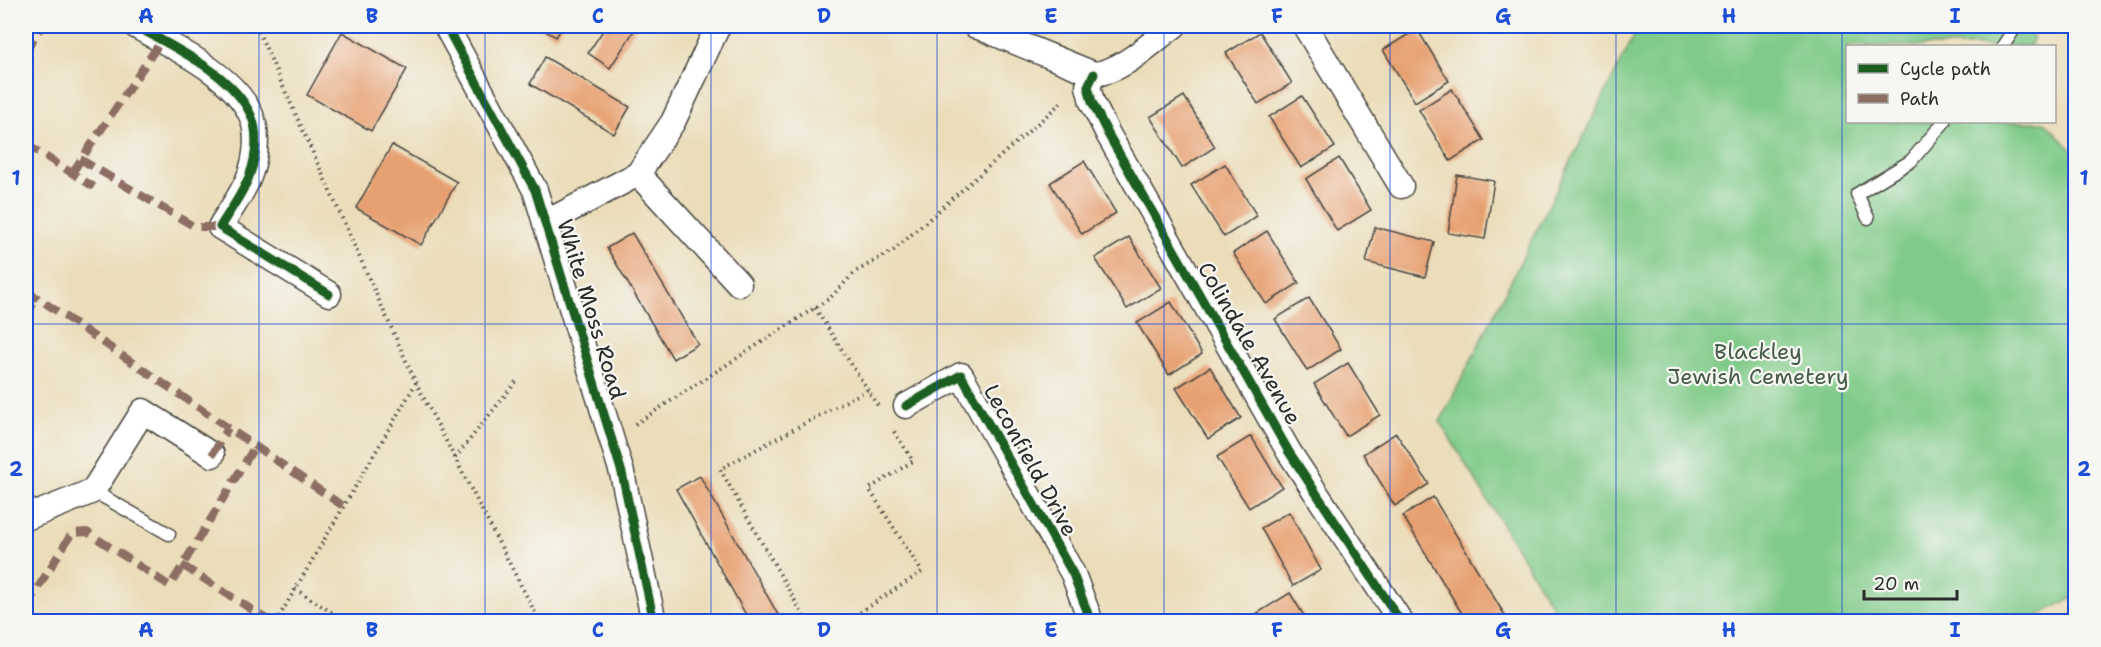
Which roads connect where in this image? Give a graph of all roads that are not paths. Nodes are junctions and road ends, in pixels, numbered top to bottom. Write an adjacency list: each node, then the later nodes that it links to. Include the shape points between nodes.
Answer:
1 (136, 26): 16 (street, via 210,70 238,94 252,117 256,146 250,176 220,227)
2 (446, 26): 14 (street, White Moss Road, via 535,190)
3 (718, 26): 11 (street, via 673,122)
4 (976, 26): 9 (street)
5 (1174, 26): 9 (street)
6 (1305, 26): 12 (street)
7 (2016, 26): 8 (lane)
8 (2004, 45)
9 (1092, 85): 24 (street, Colindale Avenue, via 1108,134 1289,452)
10 (1943, 123): 13 (lane, via 1911,161 1857,194)
11 (638, 174): 14 (street); 15 (street)
12 (1401, 186)
13 (1868, 218)
14 (545, 223): 22 (street, White Moss Road, via 622,473)
15 (738, 284)
16 (329, 294)
17 (906, 406): 23 (street, Leconfield Drive, via 960,375 1073,574)
18 (212, 455): 19 (street, via 143,411)
19 (93, 491): 20 (street); 21 (lane)
20 (31, 511)
21 (169, 534)
22 (654, 621)
23 (1091, 621)
24 (1401, 621)

